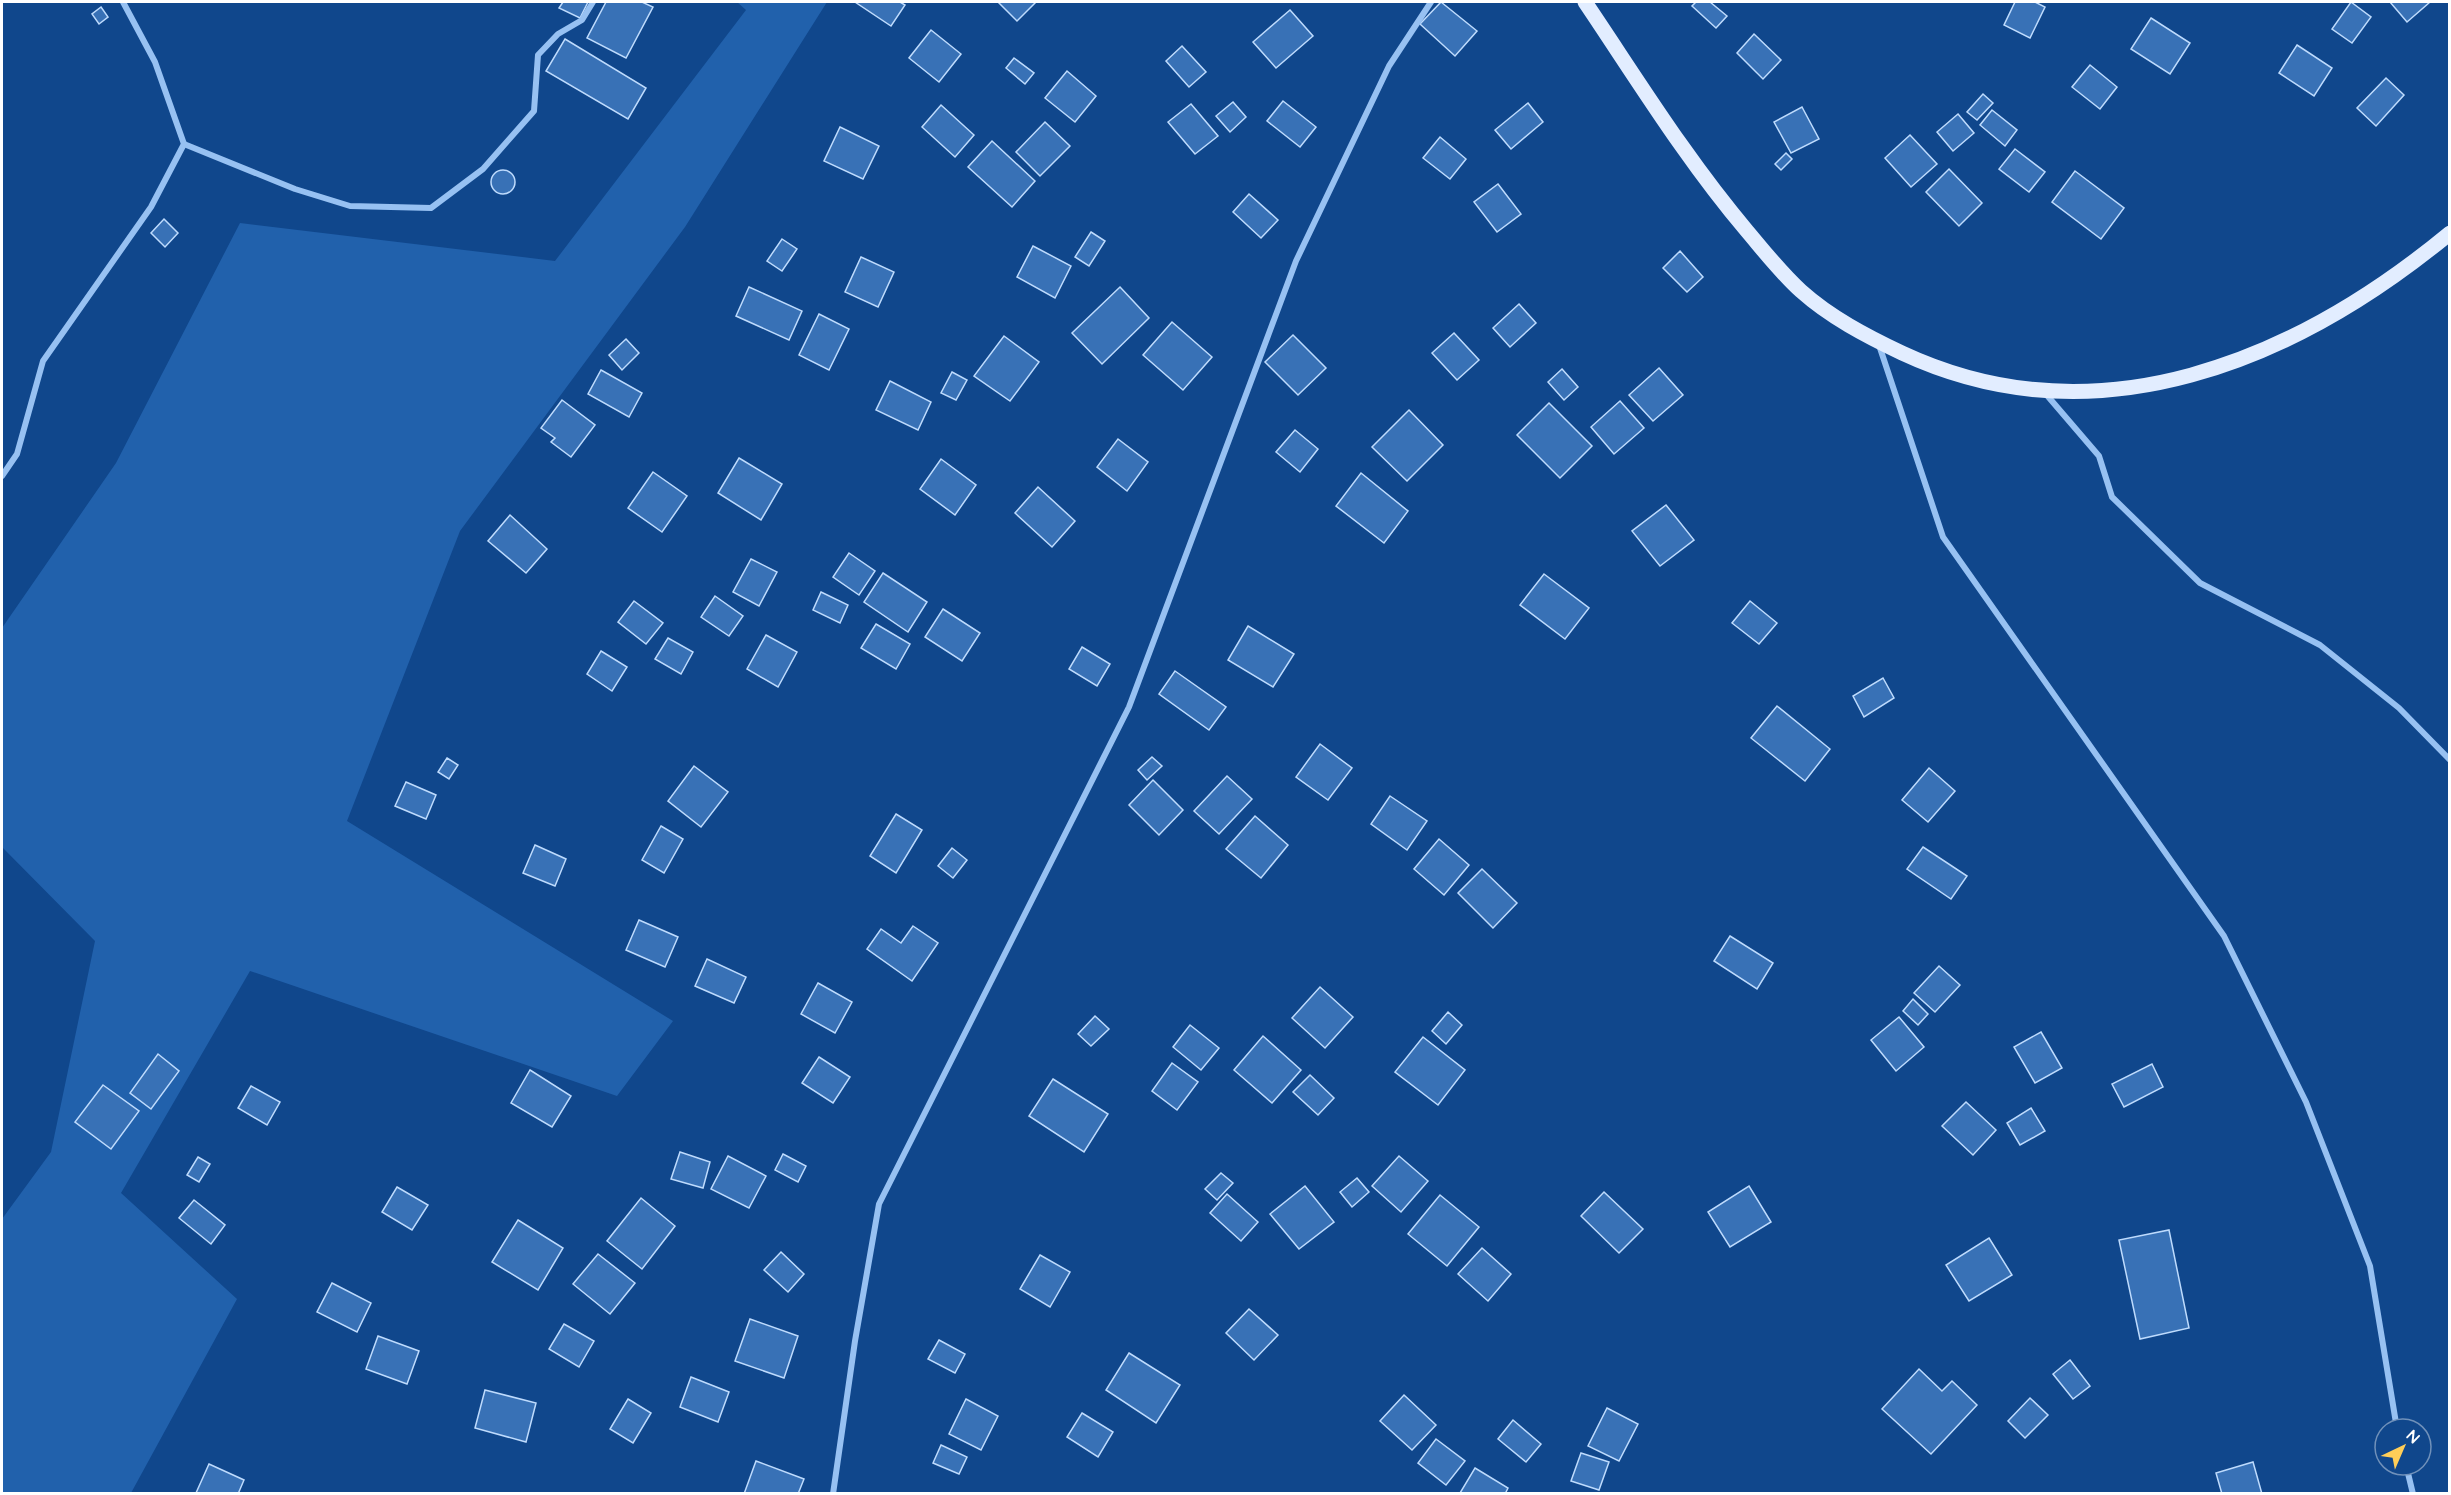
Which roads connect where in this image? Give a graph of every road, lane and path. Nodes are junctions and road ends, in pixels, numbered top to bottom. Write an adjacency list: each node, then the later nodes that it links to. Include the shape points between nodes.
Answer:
1 (123, 2): 5 (street, via 155,62)
2 (593, 2): 5 (street, via 582,20 558,34 538,55 534,111 483,169 431,208 350,206 295,189)
3 (1431, 2): 13 (street, via 1389,66 1296,261 1129,707 879,1204)
4 (1585, 2): 7 (main road, via 1719,198 1760,247 1801,291 1839,320)
5 (184, 144): 9 (street, via 151,207 43,361 17,454)
6 (2450, 233): 8 (main road, via 2362,298 2255,355 2175,381 2105,390)
7 (1878, 342): 8 (main road, via 1929,366 1986,382); 11 (street, via 1943,537 2224,936 2306,1102 2370,1266)
8 (2045, 392): 10 (street, via 2099,456 2112,497 2200,583 2320,645 2399,708)
9 (2, 476)
10 (2450, 760)
11 (2395, 1417)
12 (2409, 1477): 14 (street)
13 (833, 1494)
14 (2413, 1494)

